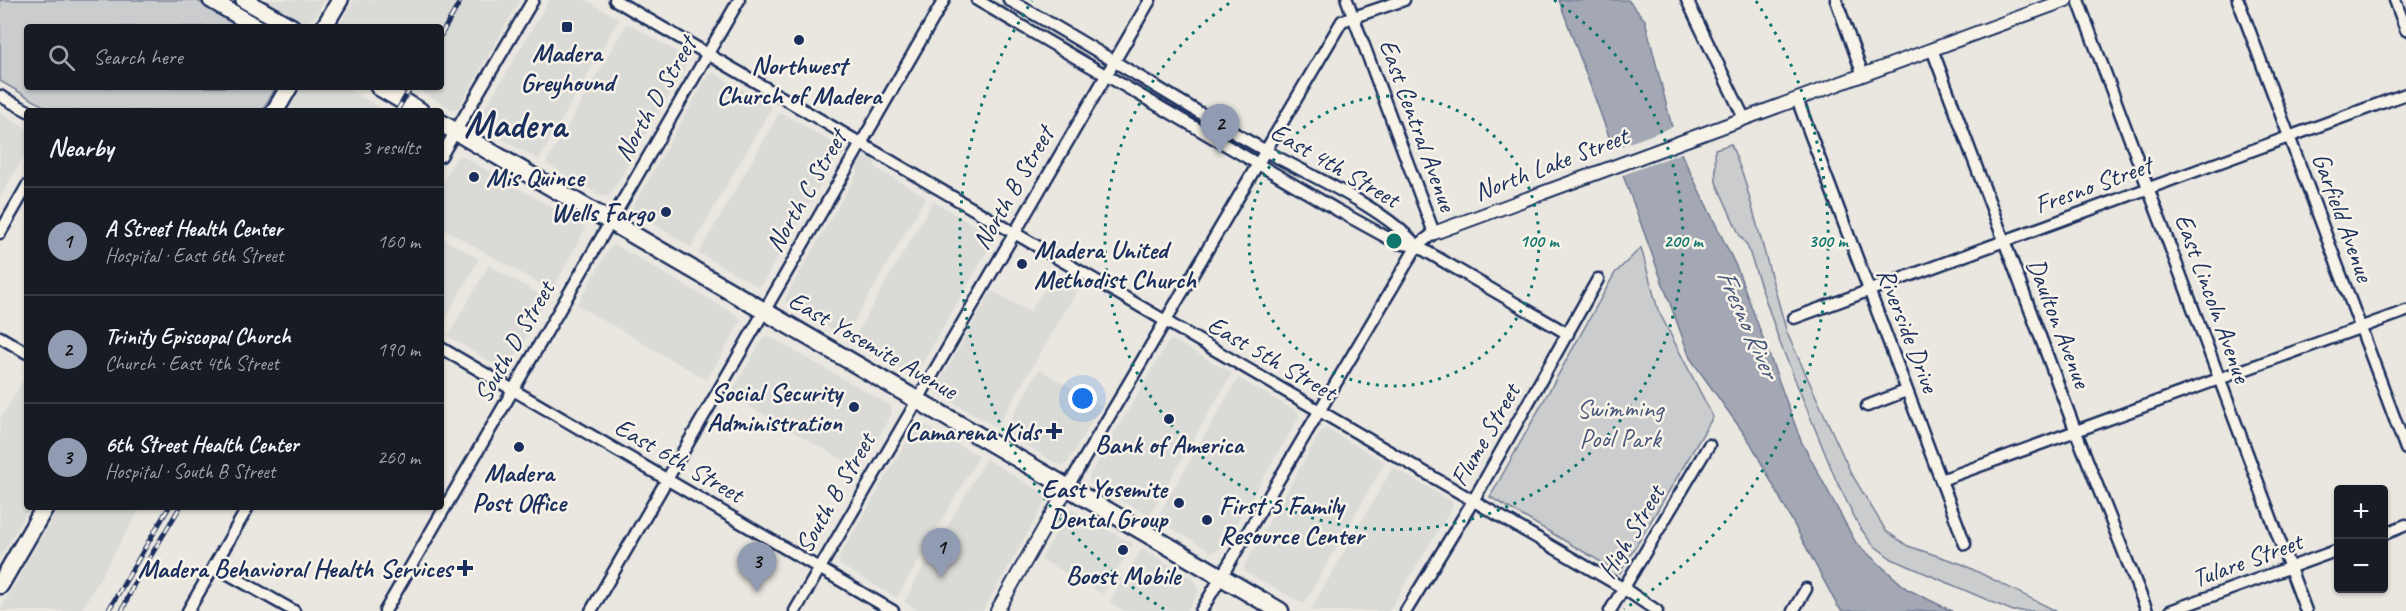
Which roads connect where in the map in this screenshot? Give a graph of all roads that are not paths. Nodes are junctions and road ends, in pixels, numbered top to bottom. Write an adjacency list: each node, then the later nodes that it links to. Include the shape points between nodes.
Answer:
1 (211, 0): 20 (main road)
2 (244, 0): 21 (main road)
3 (340, 0): 22 (main road)
4 (533, 0): 38 (street)
5 (615, 0): 25 (street, East 5th Street)
6 (739, 0): 25 (street, North D Street)
7 (944, 0): 40 (street, North C Street)
8 (977, 0): 28 (street, East 4th Street)
9 (1009, 0): 26 (street, East 4th Street)
10 (1150, 0): 26 (street, North B Street)
11 (1347, 0): 19 (street, East Central Avenue)
12 (1404, 0): 19 (street)
13 (1687, 0): 37 (street)
14 (1836, 0): 27 (street)
15 (2066, 0): 24 (street, North Lake Street)
16 (2078, 0): 44 (street, East Lincoln Avenue)
17 (2238, 0): 39 (street, Garfield Avenue)
18 (2395, 0): 23 (street)
19 (1353, 17): 42 (street, via 1342,21); 49 (street, East Central Avenue)
20 (252, 24)
21 (287, 24)
22 (326, 24)
23 (2406, 30)
24 (1932, 49): 27 (street, North Lake Street); 50 (street, Daulton Avenue)
25 (707, 54): 40 (street, East 5th Street); 46 (street, North D Street)
26 (1114, 61): 28 (street, North B Street); 42 (street, East 4th Street)
27 (1863, 75): 33 (street, North Lake Street)
28 (1105, 76): 43 (street, East 4th Street); 48 (street, North B Street)
29 (287, 90): 34 (main road)
30 (384, 90): 35 (main road)
31 (2406, 94): 39 (street, Fresno Street)
32 (0, 96): 36 (street)
33 (1797, 99): 37 (street, North Lake Street); 53 (street, Riverside Drive)
34 (277, 108)
35 (415, 108)
36 (24, 109)
37 (1744, 118): 49 (street, North Lake Street)
38 (448, 127): 41 (street); 46 (main road, East Yosemite Avenue)
39 (2289, 137): 44 (street, Fresno Street); 58 (street, Garfield Avenue)
40 (860, 143): 48 (street, East 5th Street); 54 (street, North C Street)
41 (444, 144)
42 (1264, 151): 43 (street); 51 (street, East 4th Street, via 1403,230)
43 (1257, 164): 51 (street, East 4th Street, via 1397,243); 57 (street)
44 (2148, 188): 50 (street, Fresno Street); 63 (street, East Lincoln Avenue)
45 (24, 191): 47 (street)
46 (610, 220): 54 (main road, East Yosemite Avenue); 64 (street, South D Street)
47 (0, 233)
48 (1013, 233): 57 (street, East 5th Street); 66 (street, North B Street)
49 (1434, 233): 51 (street, North Lake Street)
50 (2004, 241): 53 (street, Fresno Street); 69 (street, Daulton Avenue)
51 (1417, 246): 59 (street, East 4th Street); 68 (street, North Lake Street)
52 (1598, 279): 59 (street, Flume Street)
53 (1869, 291): 56 (street, Fresno Street); 65 (street, Riverside Drive)
54 (763, 311): 66 (main road, East Yosemite Avenue); 72 (street, North C Street)
55 (2406, 311): 58 (street)
56 (1794, 318)
57 (1166, 324): 68 (street, East 5th Street); 74 (street)
58 (2360, 328): 63 (street); 71 (street, Garfield Avenue)
59 (1568, 334): 75 (street, Flume Street)
60 (0, 337): 62 (street)
61 (444, 350): 64 (street, East 6th Street)
62 (24, 351)
63 (2220, 380): 69 (street); 84 (street, East Lincoln Avenue)
64 (512, 389): 72 (street, East 6th Street); 89 (street, South D Street)
65 (1906, 391): 67 (street); 73 (street, Riverside Drive)
66 (916, 399): 74 (main road, East Yosemite Avenue); 83 (street, South B Street)
67 (1867, 406)
68 (1318, 411): 75 (street, East 5th Street); 85 (street, North Lake Street)
69 (2076, 432): 73 (street); 102 (street, Daulton Avenue)
70 (1709, 445): 87 (street, High Street)
71 (2406, 449)
72 (666, 478): 83 (street, East 6th Street); 92 (street, North C Street)
73 (1941, 480): 80 (street, Riverside Drive)
74 (1067, 488): 85 (main road, East Yosemite Avenue); 95 (street)
75 (1473, 501): 87 (street, East 5th Street); 98 (street, Flume Street)
76 (43, 510): 86 (main road)
77 (246, 510): 82 (street)
78 (2406, 525): 79 (street)
79 (2388, 532)
80 (1965, 543)
81 (2334, 552): 84 (street, Tulare Street)
82 (214, 566): 90 (street); 91 (street)
83 (818, 567): 93 (street, South B Street); 94 (street, East 6th Street)
84 (2290, 568): 103 (street, Tulare Street); 104 (street, East Lincoln Avenue)
85 (1221, 577): 96 (street, North Lake Street); 97 (main road, East Yosemite Avenue)
86 (0, 583)
87 (1623, 588): 99 (street, High Street); 100 (street, East 5th Street)
88 (1806, 589): 101 (street)
89 (388, 610)
90 (188, 611)
91 (294, 611)
92 (591, 611)
93 (795, 611)
94 (893, 611)
95 (997, 611)
96 (1201, 611)
97 (1280, 611)
98 (1406, 611)
99 (1610, 611)
100 (1657, 611)
101 (1793, 611)
102 (2147, 611)
103 (2170, 611)
104 (2306, 611)

